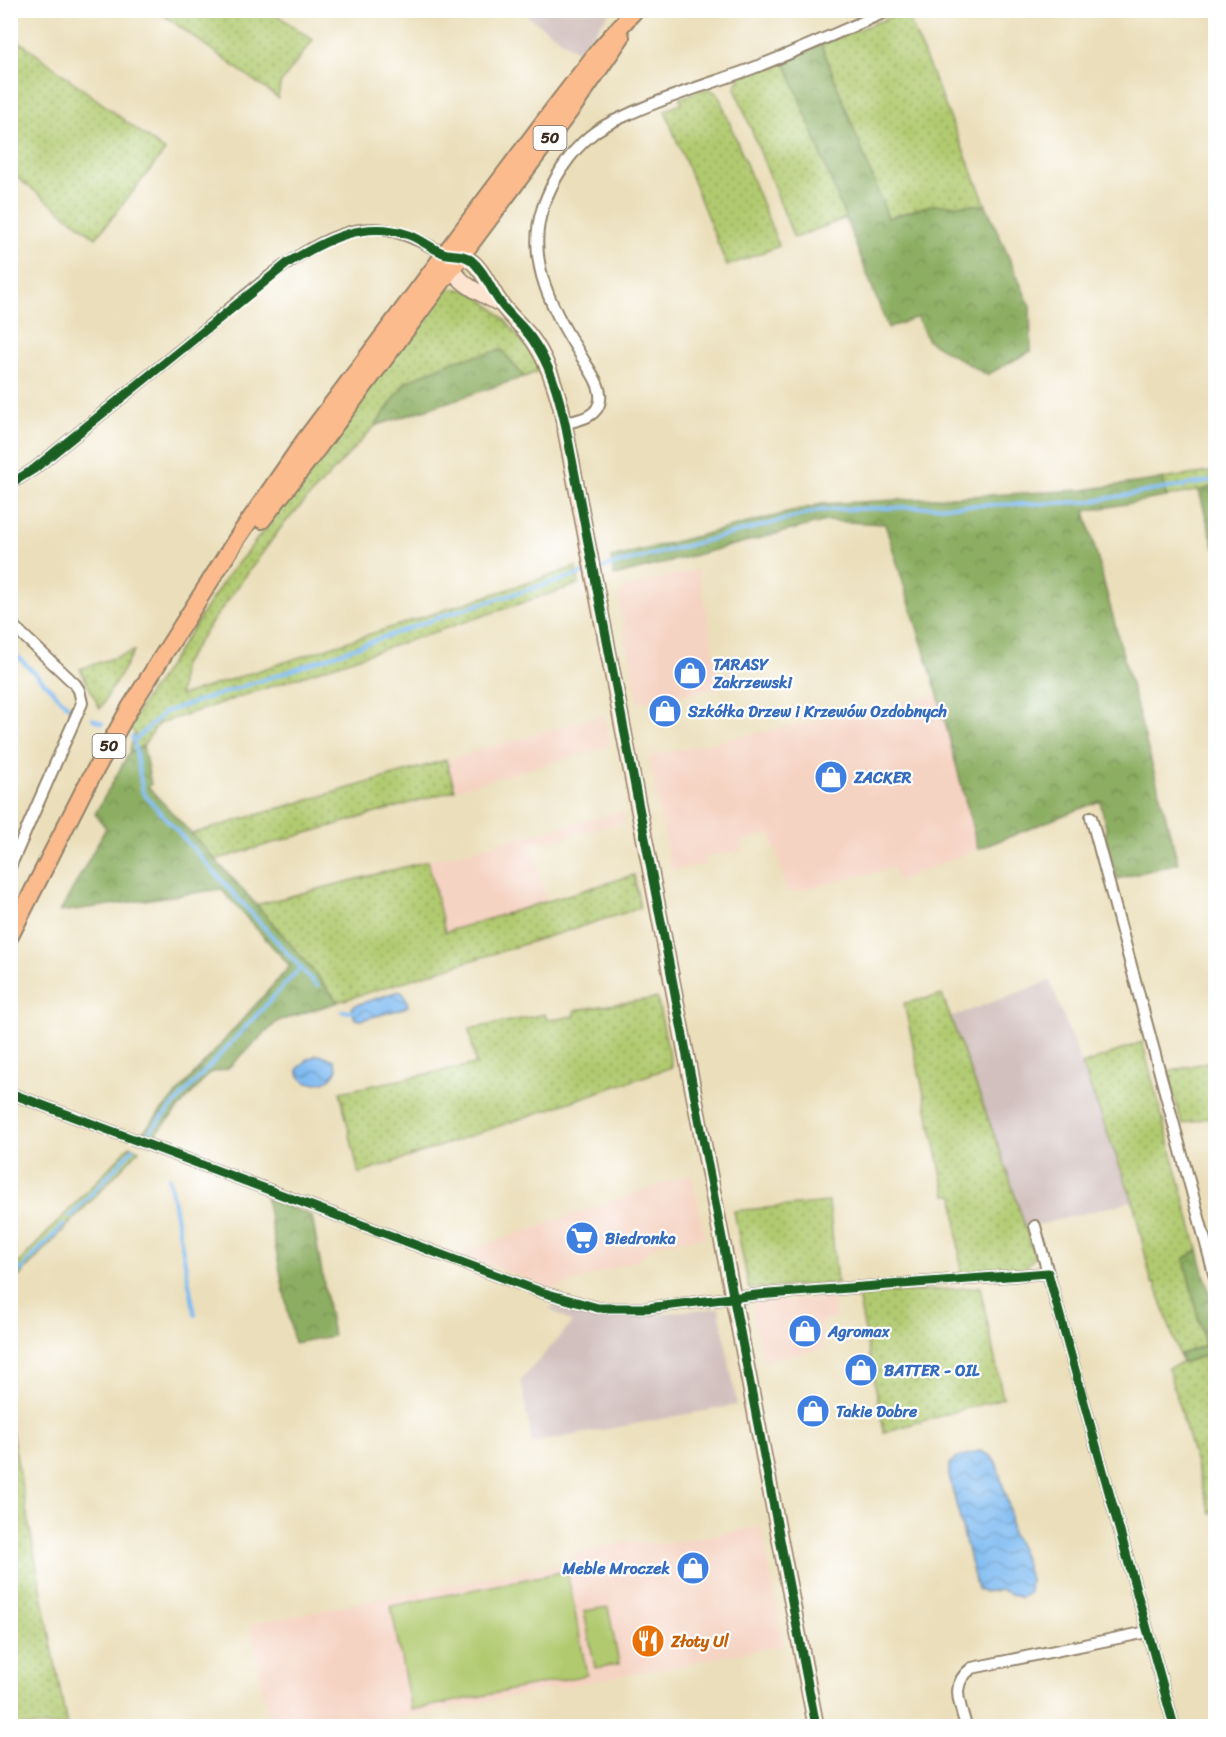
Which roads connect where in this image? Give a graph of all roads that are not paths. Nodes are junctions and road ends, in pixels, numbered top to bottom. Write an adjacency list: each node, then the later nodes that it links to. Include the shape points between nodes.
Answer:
1 (637, 10): 3 (main road, 50, via 578,100); 4 (main road, 50, via 552,111)
2 (891, 10): 6 (street, via 750,69 645,106 597,130 568,159 549,191 539,220 541,271 550,303 597,383 600,400 593,414)
3 (461, 255): 4 (main road, 50); 5 (street, via 483,274)
4 (447, 262): 5 (street, via 470,287); 7 (street, via 410,236 374,229 337,236 314,247 242,299 34,469); 11 (main road, 50, via 305,440 238,537 131,706)
5 (502, 305): 6 (street, via 541,352)
6 (565, 423): 16 (street)
7 (10, 484)
8 (10, 623): 10 (street, via 75,684 82,703)
9 (1091, 817): 15 (street)
10 (10, 867)
11 (10, 936)
12 (10, 1093): 16 (street, via 568,1300 612,1309)
13 (1035, 1226): 14 (street)
14 (1048, 1273): 16 (street); 17 (street)
15 (1215, 1281)
16 (734, 1298): 18 (street)
17 (1147, 1632): 19 (street, via 972,1668 957,1689); 20 (street)
18 (816, 1726)
19 (966, 1726)
20 (1174, 1726)

